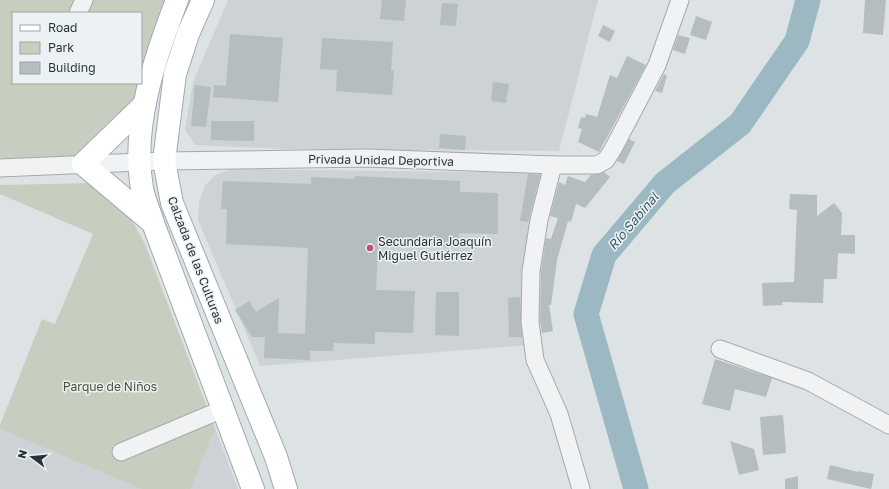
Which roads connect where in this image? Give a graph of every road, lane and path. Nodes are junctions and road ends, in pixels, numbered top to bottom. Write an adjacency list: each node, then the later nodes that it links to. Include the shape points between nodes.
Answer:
1 (84, 0): 5 (street)
2 (176, 0): 6 (main road)
3 (203, 0): 8 (main road, Calzada de las Culturas, via 175,74)
4 (680, 0): 11 (street, Privada Unidad Deportiva, via 656,65 606,160 597,165)
5 (78, 12)
6 (148, 63): 7 (main road)
7 (145, 104): 9 (main road); 10 (main road)
8 (164, 160): 9 (street, Privada Unidad Deportiva); 11 (street, Privada Unidad Deportiva, via 367,158); 19 (main road, Calzada de las Culturas, via 172,203 276,457)
9 (139, 161): 10 (street, Privada Unidad Deportiva); 13 (main road, via 142,189)
10 (83, 164): 12 (street, Privada Unidad Deportiva); 13 (main road)
11 (553, 165): 20 (street, via 539,220 531,270 530,322 535,360 559,414)
12 (0, 168)
13 (153, 223): 15 (main road)
14 (720, 349): 16 (street, via 808,381)
15 (223, 409): 17 (street); 18 (main road)
16 (889, 425)
17 (121, 452)
18 (253, 489)
19 (286, 489)
20 (581, 489)

